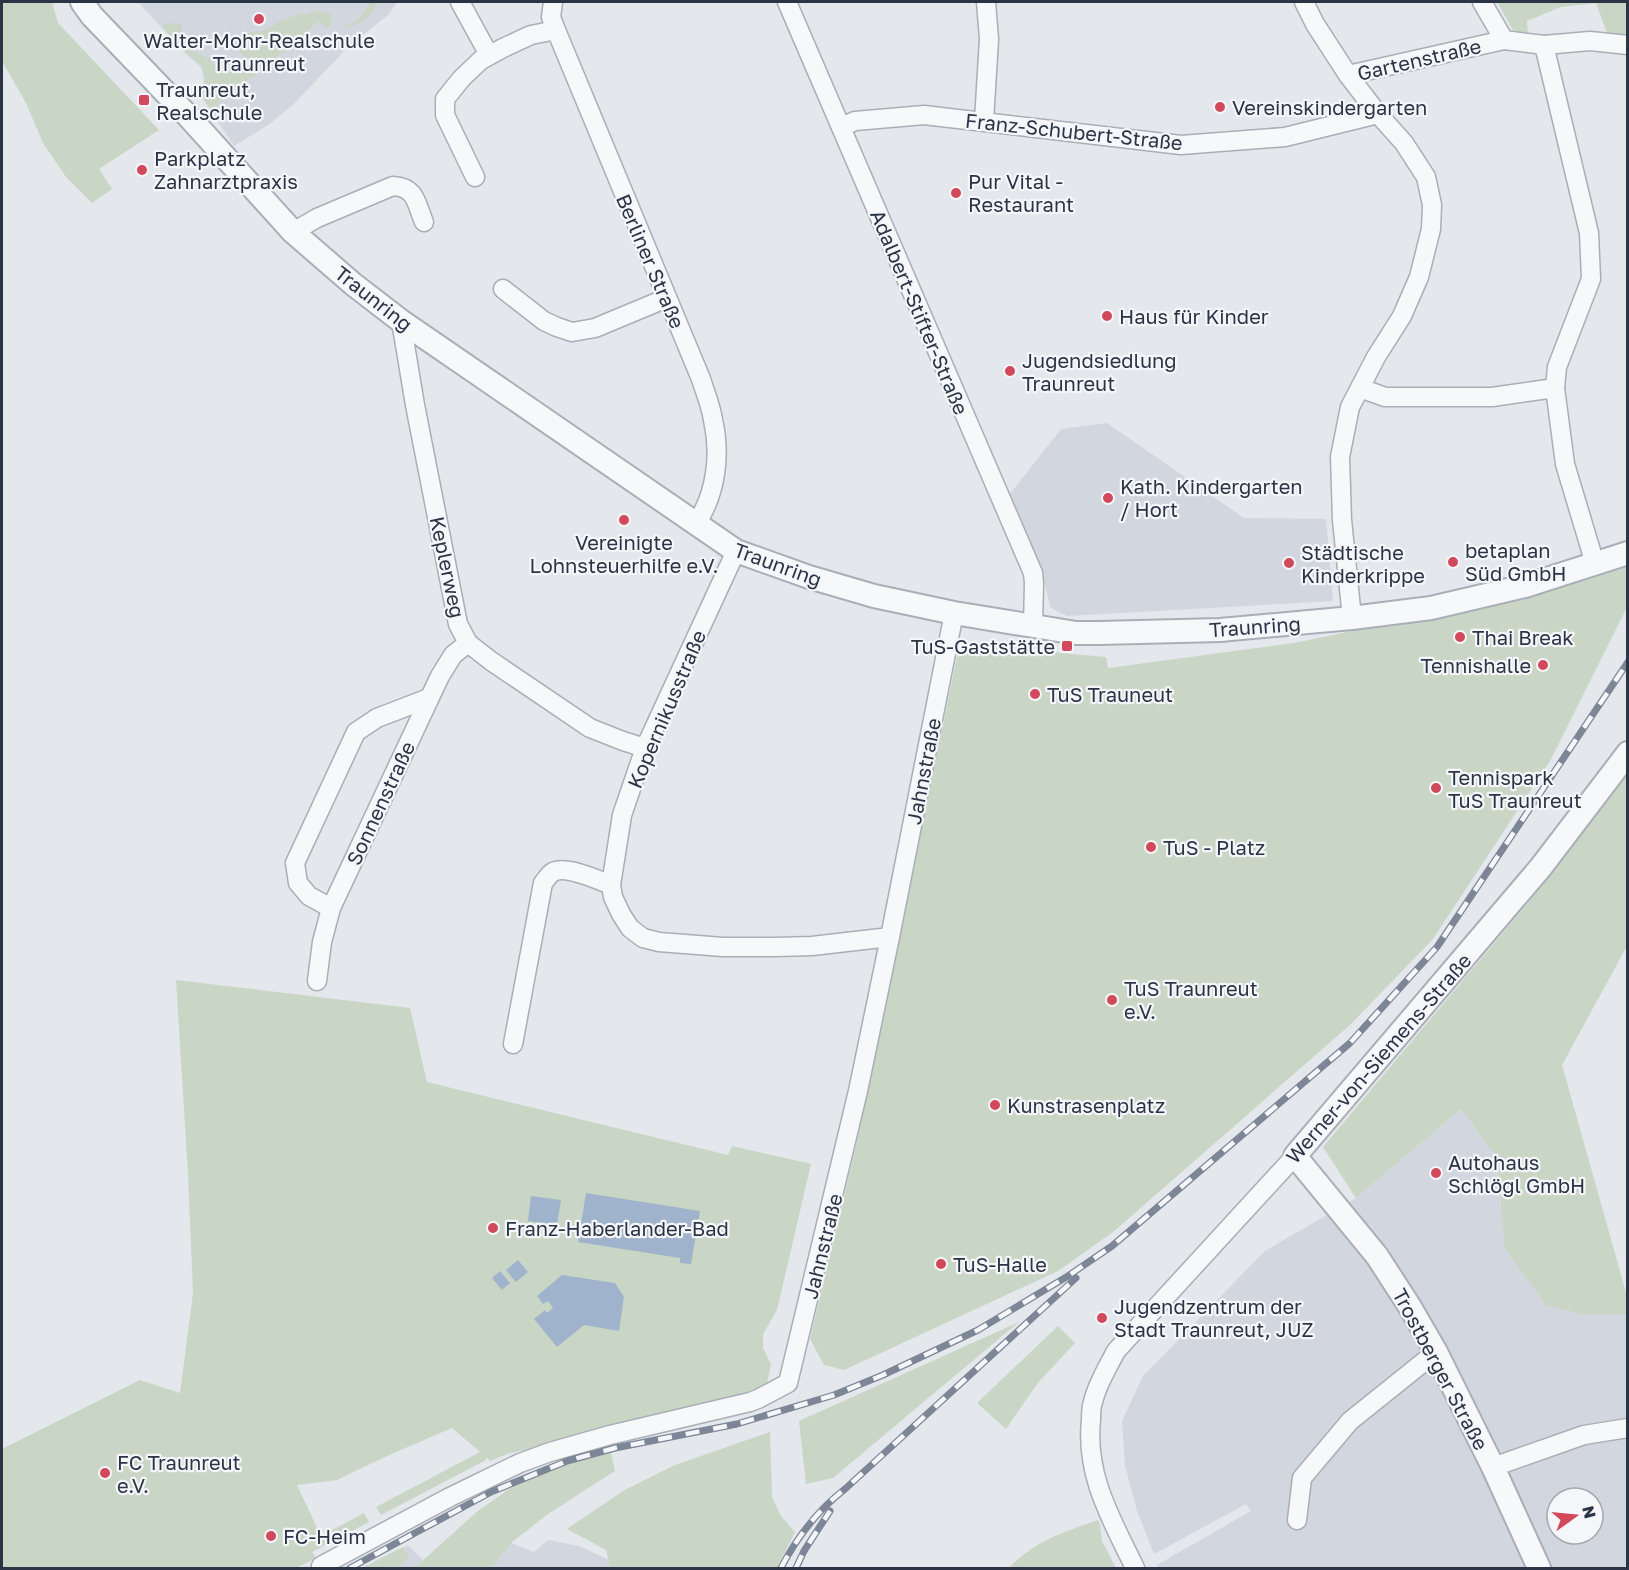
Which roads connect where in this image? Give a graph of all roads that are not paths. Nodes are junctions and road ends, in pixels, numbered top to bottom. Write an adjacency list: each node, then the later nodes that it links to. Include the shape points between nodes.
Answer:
1 (82, 2): 19 (street, Traunring)
2 (460, 2): 12 (street)
3 (553, 2): 8 (street, Berliner Straße, via 551,17)
4 (787, 2): 16 (street, Adalbert-Stifter-Straße)
5 (986, 2): 15 (street, via 989,39)
6 (1304, 2): 13 (street, Gartenstraße)
7 (1482, 2): 9 (street)
8 (555, 30): 12 (street, via 531,35); 21 (street, Berliner Straße)
9 (1504, 40): 10 (street, Gartenstraße); 13 (street, Gartenstraße)
10 (1544, 45): 11 (street, via 1590,41); 24 (street, via 1589,233 1591,279 1557,367)
11 (1628, 45)
12 (489, 56): 17 (street, via 462,78 446,99 445,115)
13 (1348, 75): 14 (street)
14 (1378, 114): 15 (street, Franz-Schubert-Straße, via 1285,137 1181,144); 23 (street, via 1404,143 1426,177 1432,205 1431,229 1419,277 1402,316)
15 (984, 121): 16 (street, Franz-Schubert-Straße, via 924,115 855,121)
16 (841, 127): 31 (street, Adalbert-Stifter-Straße, via 1033,573)
17 (475, 177)
18 (424, 222): 19 (street, via 408,189 393,186)
19 (293, 232): 22 (street, Traunring)
20 (503, 289): 21 (street, via 544,321 572,332 595,328)
21 (667, 298): 25 (street, Berliner Straße, via 701,379 716,432 712,491)
22 (401, 321): 25 (street, Traunring); 32 (street, Keplerweg, via 458,624)
23 (1360, 388): 24 (street, via 1385,397 1492,397); 30 (street, via 1350,407 1340,457)
24 (1555, 388): 28 (street, via 1565,464)
25 (696, 524): 26 (street, Traunring)
26 (736, 551): 29 (street, Traunring, via 874,596); 34 (street, Kopernikusstraße)
27 (1628, 553): 28 (street, Traunring)
28 (1595, 564): 30 (street, Traunring, via 1525,586 1443,605)
29 (954, 614): 31 (street, Traunring); 38 (street, Jahnstraße)
30 (1352, 618): 31 (street, Traunring, via 1220,630 1076,633)
31 (1033, 626)
32 (468, 643): 33 (street, Sonnenstraße, via 453,655); 34 (street, Keplerweg, via 590,728)
33 (429, 698): 37 (street, Sonnenstraße); 37 (street, Sonnenstraße, via 376,718 356,732 295,863 298,883 309,896)
34 (645, 748): 36 (street, Kopernikusstraße, via 622,815)
35 (1628, 753): 41 (street, Werner-von-Siemens-Straße, via 1541,867)
36 (611, 885): 38 (street, Kopernikusstraße, via 630,928 643,938 659,942 775,947); 40 (street, via 560,870 543,883)
37 (331, 908): 39 (street, Sonnenstraße)
38 (890, 937): 46 (street, Jahnstraße, via 846,1145 788,1383 750,1402 610,1435 520,1463)
39 (317, 981)
40 (513, 1044)
41 (1295, 1156): 42 (street, Trostberger Straße, via 1377,1256); 47 (street, Werner-von-Siemens-Straße, via 1116,1351 1101,1380 1093,1402 1092,1461 1097,1486)
42 (1437, 1352): 44 (street, Trostberger Straße); 45 (street, via 1350,1421 1302,1478)
43 (1628, 1428): 44 (street, via 1584,1435)
44 (1493, 1467): 48 (street, Trostberger Straße)
45 (1297, 1520)
46 (321, 1566)
47 (1135, 1569)
48 (1539, 1569)

